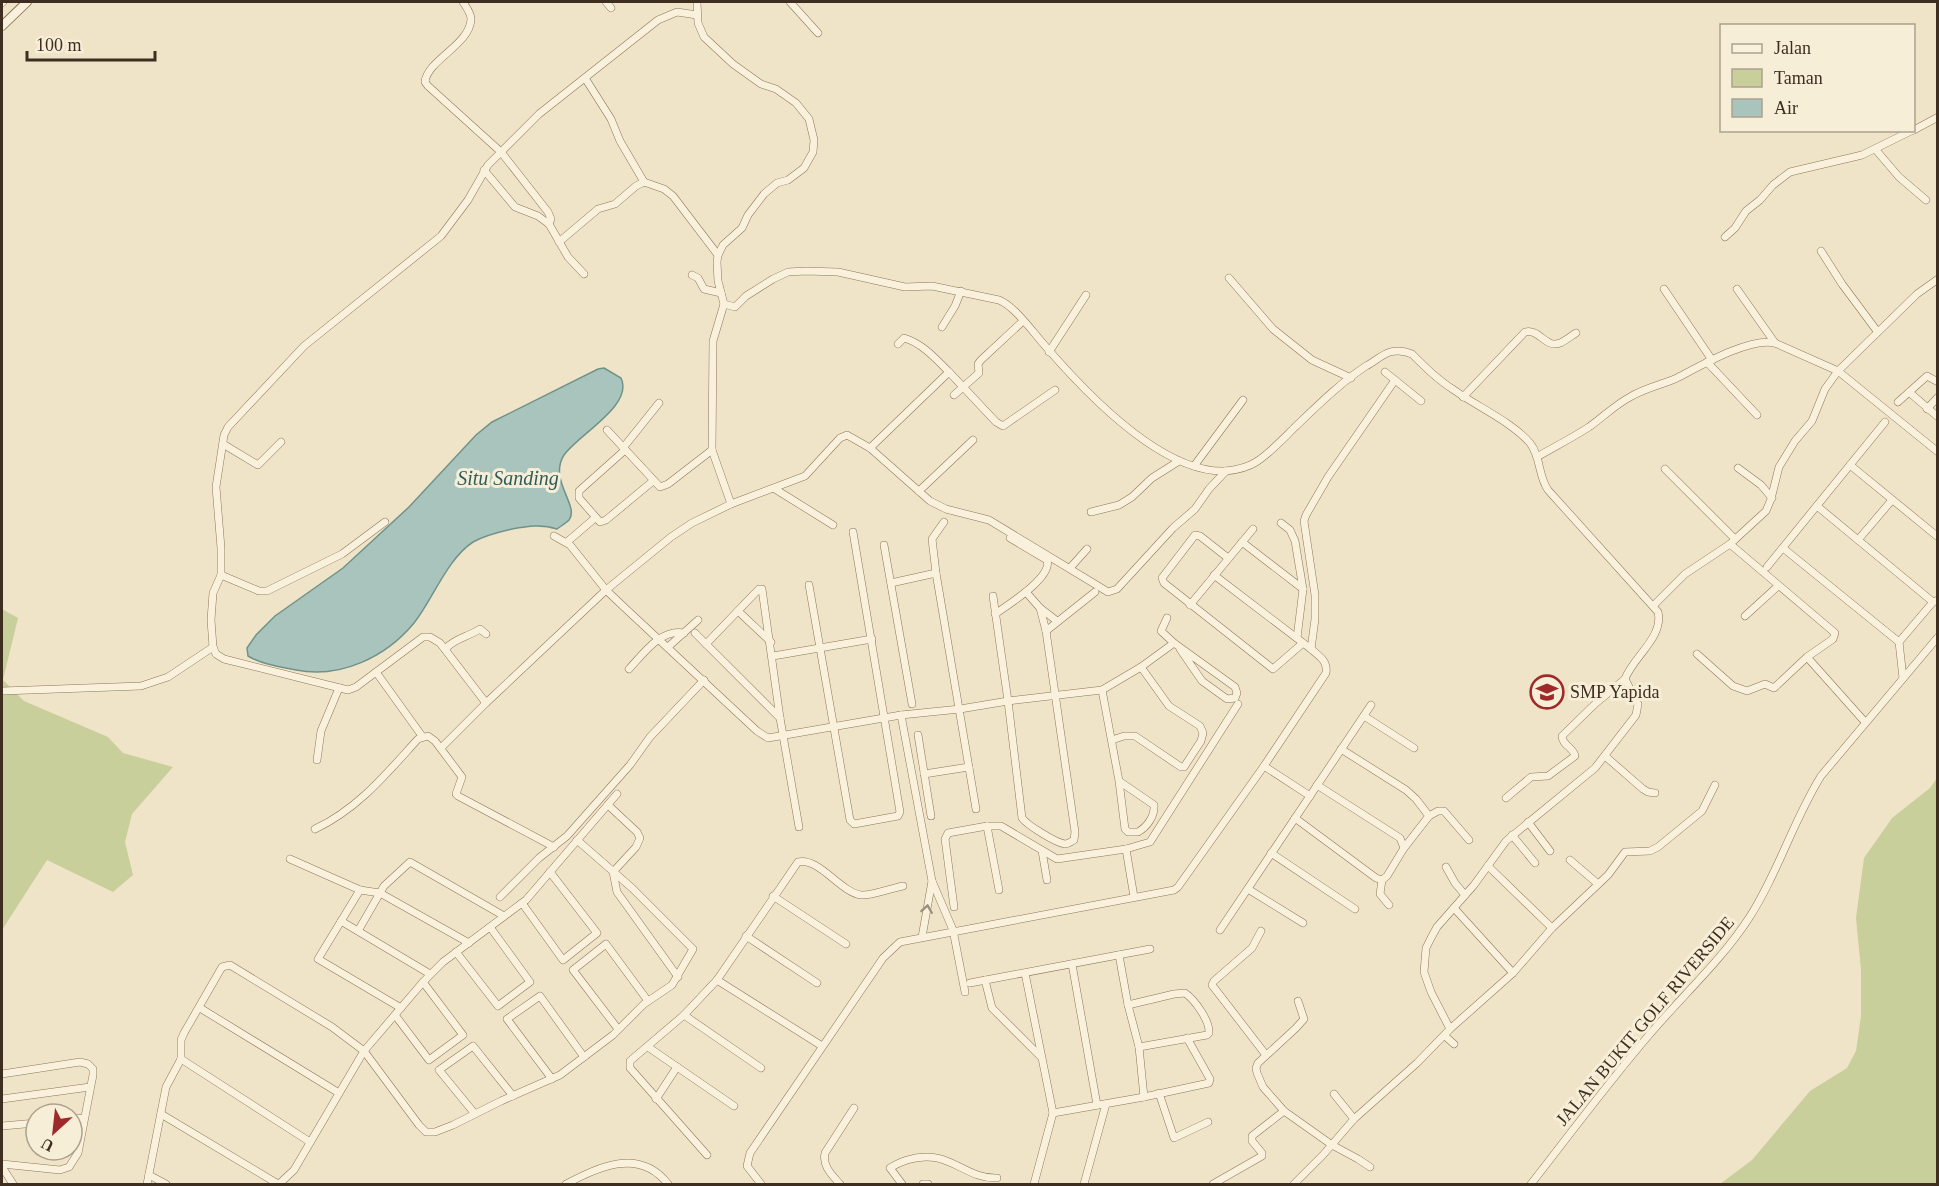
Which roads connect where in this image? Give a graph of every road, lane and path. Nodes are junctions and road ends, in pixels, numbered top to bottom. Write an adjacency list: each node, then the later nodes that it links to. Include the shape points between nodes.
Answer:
1 (27, 2): 6 (street)
2 (463, 2): 13 (street, via 471,16 468,29 429,72 426,82)
3 (697, 2): 5 (street)
4 (790, 2): 7 (street)
5 (697, 15): 8 (street, via 677,12 658,20); 21 (street, via 704,37 716,50 803,111 814,140 813,152 804,168 764,194)
6 (2, 26)
7 (818, 33)
8 (585, 78): 13 (street, via 539,114); 15 (street)
9 (1938, 117): 10 (street)
10 (1915, 129)
11 (1909, 132): 12 (street)
12 (1876, 150): 16 (street); 18 (street, via 1790,172 1746,211)
13 (501, 152): 14 (street); 17 (street, via 548,212)
14 (484, 171): 17 (street, via 515,207); 63 (street, via 441,236 304,346 228,427)
15 (644, 182): 19 (street, via 615,204 598,208); 21 (street, via 673,196)
16 (1926, 200)
17 (549, 224): 19 (street)
18 (1725, 237)
19 (559, 242): 22 (street)
20 (1821, 251): 34 (street)
21 (718, 255): 29 (street)
22 (584, 274)
23 (692, 275): 29 (street, via 704,289)
24 (1229, 278): 43 (street, via 1273,329 1312,360)
25 (1938, 279): 34 (street)
26 (1665, 289): 39 (street)
27 (1737, 289): 36 (street)
28 (960, 291): 31 (street, via 905,287 838,272 799,271 772,279 735,307); 32 (street, via 1005,303); 33 (street)
29 (721, 293): 31 (street)
30 (1086, 295): 38 (street)
31 (724, 304): 66 (street, via 712,341)
32 (1023, 321): 38 (street); 46 (street, via 981,360 979,373)
33 (942, 327)
34 (1877, 331): 40 (street)
35 (1576, 333): 50 (street, via 1553,344 1536,333 1525,332)
36 (1775, 342): 39 (street, via 1753,344); 40 (street)
37 (898, 344): 41 (street, via 904,338 912,341)
38 (1049, 352): 69 (street, via 1129,430)
39 (1709, 361): 57 (street); 68 (street, via 1627,398)
40 (1838, 371): 67 (street); 78 (street, via 1825,389 1812,421 1779,466)
41 (950, 372): 46 (street); 64 (street)
42 (1385, 372): 44 (street)
43 (1351, 378): 50 (street, via 1389,352 1405,351); 74 (street, via 1262,458)
44 (1395, 380): 53 (street); 141 (street, via 1328,477 1304,521 1316,609)
45 (1938, 382): 48 (street, via 1927,376)
46 (964, 386): 47 (street, via 1003,426); 49 (street)
47 (1055, 390)
48 (1909, 392): 54 (street); 56 (street)
49 (954, 395)
50 (1463, 397): 68 (street, via 1521,436)
51 (1938, 397): 56 (street)
52 (1243, 400): 71 (street)
53 (1421, 401)
54 (1898, 402)
55 (659, 404): 65 (street)
56 (1927, 409): 58 (street)
57 (1757, 416)
58 (1938, 417)
59 (1885, 422): 70 (street)
60 (607, 430): 65 (street)
61 (973, 440): 77 (street)
62 (281, 442): 63 (street, via 258,465)
63 (223, 444): 104 (street, via 216,487)
64 (870, 447): 76 (street, via 843,436 805,476); 77 (street)
65 (624, 449): 75 (street); 83 (street, via 578,494)
66 (712, 450): 75 (street, via 663,487); 80 (street)
67 (1938, 452)
68 (1537, 457): 116 (street, via 1548,490)
69 (1179, 461): 71 (street); 82 (street, via 1119,505)
70 (1850, 465): 79 (street); 81 (street)
71 (1194, 466): 74 (street)
72 (1738, 468): 78 (street)
73 (1665, 469): 94 (street)
74 (1226, 471): 102 (street, via 1196,509 1173,528 1117,589 1108,592)
75 (653, 481): 83 (street, via 606,520 600,522)
76 (775, 489): 80 (street); 87 (street)
77 (919, 491): 102 (street, via 936,505 989,520)
78 (1772, 498): 94 (street, via 1766,511)
79 (1892, 500): 91 (street); 93 (street)
80 (731, 504): 110 (street, via 677,533)
81 (1817, 506): 93 (street); 98 (street)
82 (1091, 512)
83 (595, 518): 95 (street)
84 (385, 522): 104 (street, via 330,561 267,591)
85 (944, 522): 103 (street, via 932,539)
86 (1281, 523): 109 (street, via 1295,541)
87 (832, 525)
88 (1253, 528): 96 (street)
89 (853, 532): 129 (street)
90 (554, 536): 95 (street)
91 (1938, 537)
92 (1010, 538): 111 (street, via 1049,563 1047,571)
93 (1858, 540): 114 (street)
94 (1732, 541): 108 (street); 116 (street, via 1685,574)
95 (567, 542): 110 (street)
96 (1242, 542): 100 (street); 109 (street)
97 (884, 545): 106 (street)
98 (1783, 548): 101 (street); 133 (street)
99 (1087, 549): 102 (street)
100 (1228, 558): 105 (street); 115 (street, via 1200,536 1192,538 1162,578)
101 (1767, 567)
102 (1070, 568)
103 (936, 573): 106 (street); 160 (street)
104 (220, 575): 136 (street, via 213,592)
105 (1214, 575): 115 (street); 131 (street)
106 (891, 583): 157 (street)
107 (809, 585): 138 (street)
108 (1778, 586): 120 (street); 144 (street, via 1835,633 1833,639)
109 (1303, 589): 131 (street)
110 (606, 590): 130 (street); 156 (street)
111 (1026, 592): 117 (street); 119 (street)
112 (1095, 592): 123 (street)
113 (993, 596): 119 (street)
114 (1935, 601): 133 (street)
115 (1190, 605): 131 (street, via 1273,669)
116 (1653, 605): 149 (street, via 1658,612 1658,624)
117 (1040, 608): 123 (street); 124 (street)
118 (738, 611): 132 (street); 132 (street, via 762,589); 135 (street)
119 (995, 614): 155 (street)
120 (1745, 616)
121 (1167, 618): 134 (street, via 1161,630)
122 (698, 620): 125 (street)
123 (1057, 621): 124 (street)
124 (1046, 631): 154 (street)
125 (684, 633): 130 (street, via 672,632); 137 (street)
126 (695, 633): 135 (street)
127 (486, 634): 139 (street, via 480,629 470,637 454,640)
128 (1938, 637): 148 (street, JALAN BUKIT GOLF RIVERSIDE)
129 (872, 639): 138 (street); 164 (street)
130 (660, 640): 137 (street); 146 (street)
131 (1300, 641): 141 (street)
132 (771, 642): 143 (street)
133 (1899, 642): 148 (street)
134 (1174, 643): 140 (street); 145 (street)
135 (706, 644): 163 (street)
136 (213, 647): 151 (street, via 224,659); 153 (street, via 168,677 141,686)
137 (668, 648): 150 (street)
138 (820, 648): 143 (street); 166 (street)
139 (445, 649): 147 (street, via 434,638 423,637); 156 (street)
140 (1180, 649): 140 (street, via 1202,681 1227,699 1235,698 1235,687)
141 (1311, 649): 177 (street, via 1324,660 1326,673)
142 (1697, 654): 144 (street, via 1733,686 1747,691 1765,684 1773,688)
143 (773, 656): 163 (street)
144 (1807, 657): 165 (street)
145 (1141, 667): 152 (street); 170 (street, via 1169,706 1200,726 1203,737 1185,767 1135,736)
146 (628, 669)
147 (376, 672): 151 (street, via 356,687); 168 (street)
148 (1903, 678): 165 (street, JALAN BUKIT GOLF RIVERSIDE)
149 (1625, 679): 174 (street, via 1638,710); 185 (street, via 1562,736 1575,756 1548,776 1531,777)
150 (704, 680): 169 (street, via 763,736); 198 (street)
151 (339, 688): 175 (street, via 321,731)
152 (1102, 690): 154 (street); 170 (street)
153 (2, 691)
154 (1055, 695): 155 (street); 155 (street, via 1075,832 1074,840 1068,843 1036,830 1022,818)
155 (1008, 701): 160 (street)
156 (486, 703): 171 (street)
157 (912, 704)
158 (1238, 704): 199 (street, via 1154,838)
159 (1371, 705): 162 (street)
160 (960, 709): 161 (street); 176 (street)
161 (901, 715): 164 (street); 213 (street)
162 (1364, 716): 172 (street); 173 (street)
163 (780, 718): 169 (street)
164 (885, 719): 166 (street); 166 (street, via 900,815 854,824 850,820)
165 (1865, 723): 324 (street, JALAN BUKIT GOLF RIVERSIDE, via 1813,789 1766,889 1734,939 1635,1051)
166 (834, 728): 169 (street)
167 (918, 735): 178 (street)
168 (422, 736): 171 (street, via 431,737); 194 (street, via 368,793)
169 (784, 736): 193 (street)
170 (1112, 740): 179 (street)
171 (441, 748): 198 (street, via 462,777 458,796)
172 (1414, 748)
173 (1341, 750): 180 (street); 189 (street, via 1406,790)
174 (1605, 756): 182 (street, via 1643,789); 191 (street)
175 (317, 760)
176 (969, 766): 178 (street); 187 (street)
177 (1264, 766): 184 (street); 223 (street, via 1178,887)
178 (924, 774): 188 (street)
179 (1119, 781): 179 (street, via 1125,829 1138,832 1150,820 1154,805)
180 (1317, 785): 184 (street); 200 (street, via 1397,836)
181 (1715, 785): 214 (street, via 1699,814 1654,850 1625,852)
182 (1655, 793)
183 (617, 794): 186 (street)
184 (1310, 796): 190 (street)
185 (1506, 798)
186 (608, 805): 196 (street); 210 (street, via 640,838)
187 (976, 808)
188 (931, 816)
189 (1429, 816): 197 (street, via 1444,811); 200 (street)
190 (1295, 818): 203 (street); 212 (street)
191 (1528, 822): 195 (street); 202 (street)
192 (987, 826): 201 (street, via 1001,826); 218 (street); 226 (street, via 950,831 945,836)
193 (799, 827)
194 (315, 829)
195 (1512, 835): 206 (street); 207 (street)
196 (578, 840): 209 (street); 210 (street)
197 (1469, 840)
198 (554, 847): 222 (street)
199 (1126, 849): 201 (street, via 1058,858); 223 (street)
200 (1404, 849): 212 (street)
201 (1042, 850): 211 (street)
202 (1550, 851)
203 (1272, 853): 216 (street); 228 (street)
204 (290, 859): 217 (street)
205 (1570, 860): 214 (street)
206 (1535, 863)
207 (1488, 866): 220 (street); 233 (street)
208 (1446, 867): 220 (street)
209 (550, 872): 224 (street); 224 (street, via 597,933 563,960)
210 (613, 872): 249 (street, via 617,892); 249 (street, via 693,949)
211 (1047, 880)
212 (1382, 880): 225 (street, via 1380,894)
213 (932, 881): 234 (street); 239 (street, one-way to 213)
214 (1598, 884): 233 (street)
215 (903, 886): 221 (street, via 862,895 802,861 793,867)
216 (1248, 888): 231 (street); 235 (street)
217 (360, 890): 219 (street); 230 (street)
218 (999, 890)
219 (380, 893): 229 (street, via 410,861); 236 (street); 240 (street)
220 (1465, 895): 227 (street)
221 (773, 896): 238 (street); 241 (street)
222 (500, 897)
223 (1134, 897): 234 (street)
224 (522, 903): 229 (street)
225 (1389, 905)
226 (954, 907)
227 (1454, 908): 248 (street); 264 (street, via 1431,938 1424,960 1426,981)
228 (1355, 909)
229 (504, 916): 232 (street)
230 (341, 921): 236 (street); 260 (street, via 318,959)
231 (1303, 923)
232 (490, 927): 240 (street); 243 (street, via 530,982 498,1006)
233 (1552, 928): 248 (street)
234 (953, 930): 239 (street); 255 (street)
235 (1220, 930)
236 (358, 931): 247 (street)
237 (1261, 931): 272 (street, via 1252,948 1212,985)
238 (746, 936): 250 (street); 253 (street)
239 (922, 937): 268 (street, via 900,942 889,951)
240 (469, 943): 243 (street)
241 (846, 944)
242 (1149, 949): 244 (street)
243 (456, 952): 247 (street)
244 (1119, 955): 245 (street); 258 (street)
245 (1072, 964): 246 (street); 290 (street)
246 (1025, 973): 251 (street); 273 (street)
247 (430, 974): 252 (street)
248 (1514, 974): 264 (street)
249 (678, 976): 256 (street, via 672,985)
250 (717, 980): 262 (street); 268 (street)
251 (985, 980): 254 (street); 273 (street, via 992,1008)
252 (423, 982): 260 (street); 261 (street, via 463,1035 429,1060)
253 (817, 983)
254 (970, 983)
255 (965, 992)
256 (648, 1001): 263 (street); 263 (street, via 606,944 573,970)
257 (1298, 1001): 272 (street, via 1304,1015 1302,1023)
258 (1128, 1005): 266 (street, via 1185,993 1210,1030 1207,1035); 270 (street)
259 (200, 1008): 271 (street, via 222,967 230,965); 275 (street, via 184,1033); 281 (street)
260 (401, 1008): 261 (street)
261 (395, 1015): 271 (street)
262 (684, 1015): 269 (street); 277 (street)
263 (618, 1029): 274 (street)
264 (1450, 1029): 265 (street)
265 (1444, 1036): 267 (street); 297 (street)
266 (1187, 1038): 270 (street); 282 (street, via 1210,1081)
267 (1454, 1044)
268 (822, 1046): 315 (street, via 747,1158 749,1170)
269 (648, 1047): 276 (street); 287 (street, via 629,1065)
270 (1138, 1047): 285 (street)
271 (364, 1051): 281 (street); 295 (street, via 423,1131 435,1132)
272 (1266, 1055): 292 (street, via 1258,1063 1257,1073 1263,1087)
273 (1040, 1056): 293 (street)
274 (584, 1057): 279 (street); 279 (street, via 540,996 507,1019)
275 (181, 1059): 294 (street, via 165,1088); 301 (street)
276 (677, 1067): 287 (street); 289 (street)
277 (761, 1068)
278 (2, 1074): 280 (street, via 80,1062 93,1069)
279 (552, 1079): 284 (street)
280 (90, 1087): 286 (street); 296 (street)
281 (339, 1093): 301 (street)
282 (1159, 1093): 285 (street); 298 (street, via 1174,1138)
283 (1334, 1094): 297 (street)
284 (513, 1096): 295 (street); 295 (street, via 473,1046 439,1070)
285 (1144, 1097): 288 (street)
286 (2, 1099)
287 (656, 1099): 303 (street)
288 (1106, 1104): 290 (street); 321 (street)
289 (734, 1106)
290 (1097, 1106): 293 (street)
291 (854, 1108): 316 (street, via 825,1153 825,1165)
292 (1284, 1111): 302 (street); 322 (street, via 1252,1136 1262,1156)
293 (1053, 1113): 320 (street)
294 (161, 1114): 307 (street); 312 (street)
295 (475, 1114)
296 (84, 1118)
297 (1354, 1119): 302 (street)
298 (1208, 1122)
299 (24, 1124): 300 (street)
300 (2, 1126)
301 (310, 1142): 312 (street, via 294,1170)
302 (1332, 1145): 306 (street); 323 (street)
303 (707, 1155)
304 (72, 1162): 305 (street, via 60,1170)
305 (2, 1166): 309 (street)
306 (1370, 1167)
307 (149, 1174): 310 (street); 311 (street)
308 (991, 1180): 317 (street, via 946,1160 920,1156 890,1168)
309 (13, 1185)
310 (147, 1185)
311 (166, 1185)
312 (278, 1185)
313 (566, 1185): 314 (street, via 589,1172 622,1162 650,1170)
314 (668, 1185)
315 (761, 1185)
316 (840, 1185)
317 (902, 1185)
318 (923, 1185): 319 (street)
319 (928, 1185)
320 (1034, 1185)
321 (1084, 1185)
322 (1213, 1185)
323 (1294, 1185)
324 (1531, 1185)

